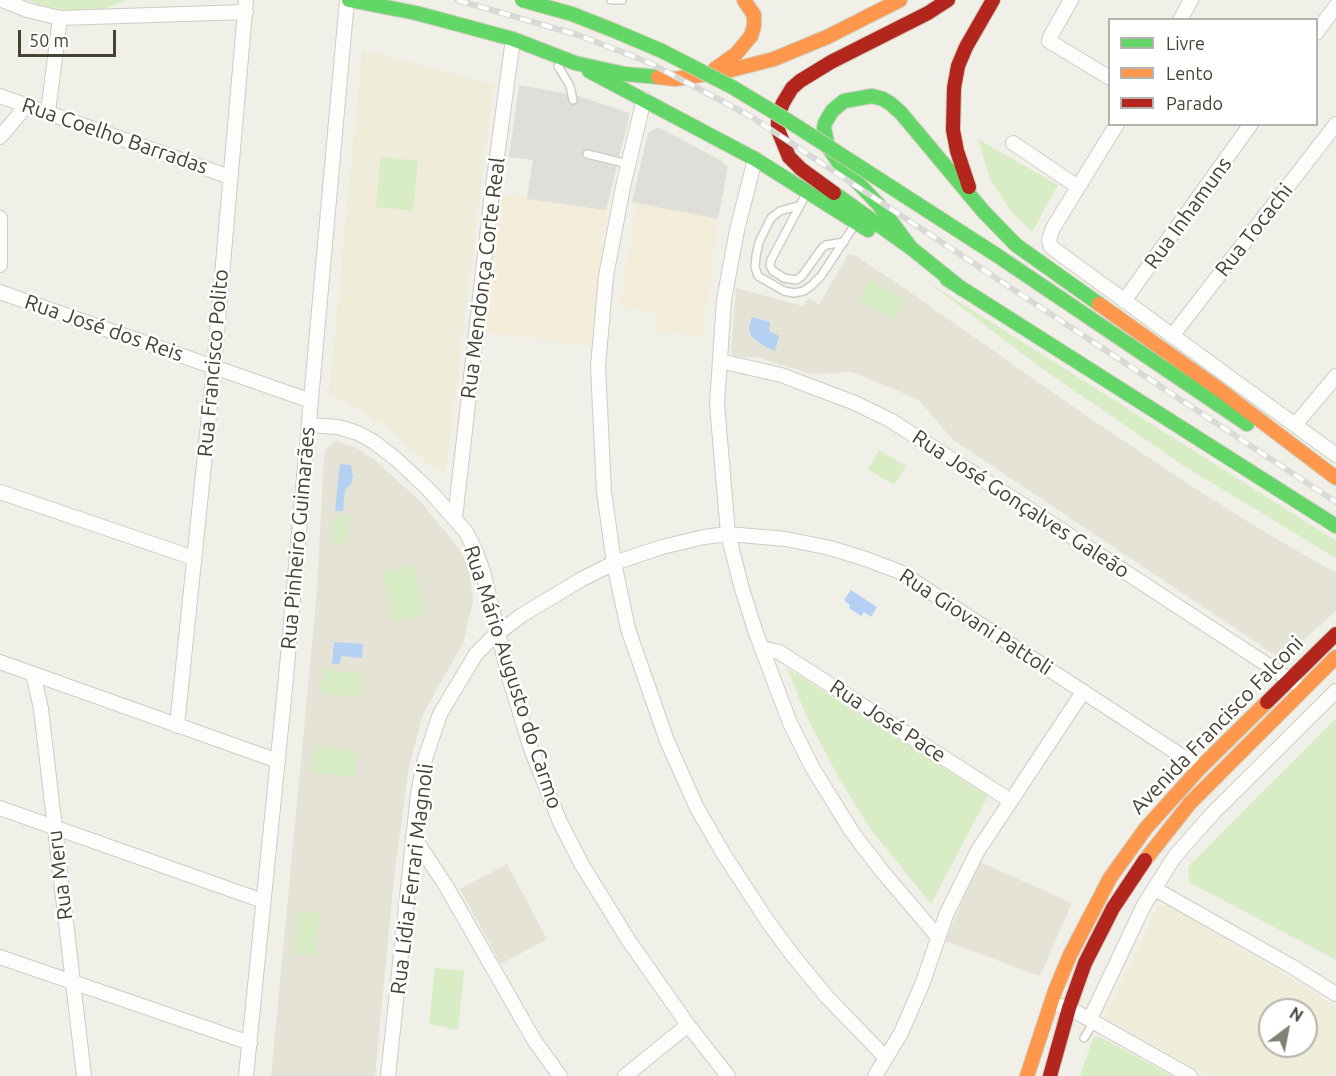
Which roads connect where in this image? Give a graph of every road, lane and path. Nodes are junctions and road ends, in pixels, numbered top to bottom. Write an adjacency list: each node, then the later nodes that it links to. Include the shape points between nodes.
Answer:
1 (2, 0): 14 (street)
2 (348, 0): 17 (main road); 52 (street, Rua Pinheiro Guimarães)
3 (522, 0): 56 (main road, bridge, via 572,14 662,51 788,120)
4 (612, 0): 5 (lane)
5 (622, 0)
6 (744, 0): 20 (main road, via 754,15 751,36 736,54)
7 (900, 0): 20 (main road, via 774,59)
8 (948, 0): 43 (main road, via 812,73 792,88 778,115 778,130 789,157 801,169)
9 (993, 0): 38 (main road, via 958,66 952,109 957,151)
10 (1071, 0): 21 (street, via 1049,41)
11 (1191, 0): 15 (street)
12 (246, 6): 14 (street); 35 (street, Rua Francisco Polito)
13 (1336, 6): 16 (street)
14 (60, 18): 26 (street)
15 (1181, 18)
16 (1318, 32)
17 (513, 39): 18 (main road); 58 (street, Rua Mendonça Corte Real)
18 (542, 50): 19 (main road); 24 (lane, via 563,71)
19 (575, 63): 20 (main road, via 675,79); 23 (main road)
20 (710, 73)
21 (1108, 77)
22 (0, 96): 25 (street, Rua Coelho Barradas)
23 (644, 99): 33 (main road); 34 (street)
24 (573, 100)
25 (27, 105): 26 (street, Rua Coelho Barradas); 30 (street)
26 (48, 112): 35 (street, Rua Coelho Barradas)
27 (1336, 124): 48 (street, Rua Tocachi)
28 (1116, 126): 36 (street)
29 (1250, 126): 47 (street, Rua Inhamuns)
30 (0, 137)
31 (1013, 143): 36 (street)
32 (586, 154): 34 (lane)
33 (755, 159): 37 (main road); 49 (street, via 724,300)
34 (629, 161): 62 (street, via 606,276 598,366 604,492)
35 (230, 177): 50 (street, Rua Francisco Polito)
36 (1078, 187): 47 (street, via 1050,234 1049,243)
37 (807, 192): 39 (lane); 41 (main road)
38 (975, 201): 43 (main road, via 891,104 872,96 850,99 837,106 824,128 828,147); 56 (main road, via 998,228 1035,259 1220,390)
39 (798, 207): 42 (lane, via 769,263 776,274 796,280 822,248); 42 (lane, via 780,211 767,224 756,256 758,276 784,291 804,291 821,276)
40 (0, 218): 44 (street)
41 (856, 223): 42 (lane); 45 (main road)
42 (844, 242)
43 (912, 248): 45 (main road)
44 (0, 265)
45 (962, 289): 59 (main road)
46 (0, 292): 50 (street, Rua José dos Reis)
47 (1125, 302): 48 (street)
48 (1172, 336): 54 (street)
49 (720, 361): 60 (street, via 717,404); 69 (street, Rua José Gonçalves Galeão, via 781,375 890,420)
50 (214, 367): 52 (street, Rua José dos Reis); 61 (street, Rua Francisco Polito)
51 (1336, 376): 54 (street)
52 (311, 401): 53 (street, Rua Pinheiro Guimarães)
53 (309, 425): 58 (street, Rua Mário Augusto do Carmo, via 338,427 374,442); 74 (street, Rua Pinheiro Guimarães)
54 (1294, 425): 55 (street)
55 (1336, 455)
56 (1336, 480)
57 (0, 492): 61 (street)
58 (455, 518): 63 (street, Rua Mário Augusto do Carmo, via 476,552)
59 (1336, 525)
60 (728, 534): 62 (street, Rua Lídia Ferrari Magnoli, via 662,547); 65 (street); 72 (street, Rua Giovani Pattoli, via 830,548 900,572)
61 (194, 558): 73 (street, Rua Francisco Polito)
62 (614, 563): 63 (street, Rua Lídia Ferrari Magnoli, via 522,615); 94 (street, via 628,629 667,741 697,808 787,948 827,997)
63 (498, 633): 79 (street, Rua Lídia Ferrari Magnoli, via 476,654 440,714 425,759); 91 (street, Rua Mário Augusto do Carmo, via 531,749 560,822 602,900)
64 (1336, 634): 69 (main road, Avenida Francisco Falconi)
65 (762, 648): 76 (street, Rua José Pace, via 779,652); 82 (street, via 790,723 827,792 881,870)
66 (1336, 657): 70 (main road, Avenida Francisco Falconi)
67 (0, 662): 68 (street)
68 (33, 674): 73 (street); 78 (street, Rua Meru)
69 (1290, 679): 70 (street, Rua José Gonçalves Galeão); 75 (main road, Avenida Francisco Falconi)
70 (1303, 689): 86 (main road, Avenida Francisco Falconi, via 1190,803 1163,836 1113,909)
71 (1336, 691): 80 (street, via 1213,813 1175,856)
72 (1083, 692): 75 (street, Rua Giovani Pattoli); 76 (street)
73 (177, 726): 74 (street)
74 (278, 761): 81 (street, Rua Pinheiro Guimarães)
75 (1200, 768): 88 (main road, Avenida Francisco Falconi, via 1146,828 1110,878 1070,955)
76 (1011, 801): 82 (street, via 977,852)
77 (0, 808): 78 (street)
78 (55, 827): 81 (street); 84 (street, Rua Meru)
79 (413, 836): 97 (street, Rua Lídia Ferrari Magnoli); 98 (street, via 534,1040)
80 (1155, 889): 85 (street, via 1144,904); 87 (street)
81 (263, 901): 93 (street, Rua Pinheiro Guimarães)
82 (938, 936): 94 (street, via 923,982)
83 (0, 957): 84 (street)
84 (73, 982): 93 (street); 95 (street, Rua Meru)
85 (1106, 986): 86 (street, via 1094,993); 90 (street)
86 (1075, 992): 89 (main road, Avenida Francisco Falconi)
87 (1336, 994)
88 (1051, 1003): 89 (street); 102 (main road, Avenida Francisco Falconi)
89 (1070, 1008): 90 (street); 103 (main road)
90 (1092, 1021): 92 (lane); 104 (street)
91 (688, 1025): 99 (street); 100 (street, Rua Mário Augusto do Carmo)
92 (1084, 1038)
93 (250, 1043): 96 (street, Rua Pinheiro Guimarães)
94 (886, 1058): 101 (street)
95 (84, 1076)
96 (246, 1076)
97 (388, 1076)
98 (560, 1076)
99 (625, 1076)
100 (728, 1076)
101 (875, 1076)
102 (1027, 1076)
103 (1050, 1076)
104 (1190, 1076)

